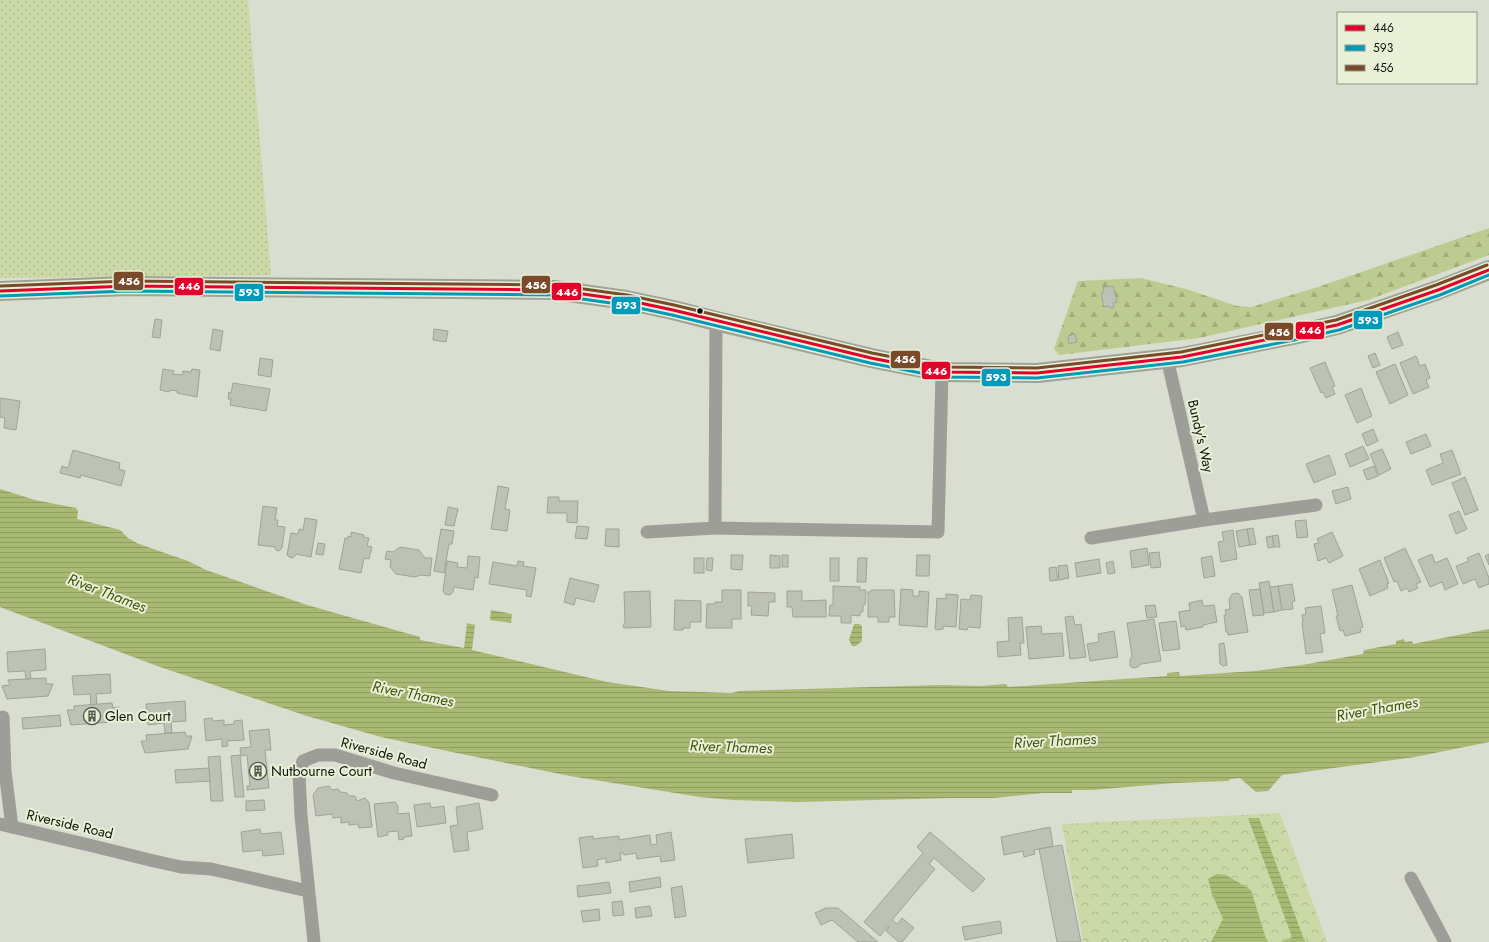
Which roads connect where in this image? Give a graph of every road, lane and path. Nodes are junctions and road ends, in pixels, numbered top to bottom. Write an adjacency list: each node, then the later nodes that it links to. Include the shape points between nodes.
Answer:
1 (1489, 270): 4 (main road, via 1337,325 1231,348)
2 (0, 291): 3 (main road, via 128,286 554,290 626,300)
3 (716, 322): 5 (main road); 8 (street)
4 (1167, 358): 5 (main road, via 1036,373); 7 (street, Bundy's Way)
5 (942, 372): 8 (street, via 938,532)
6 (1316, 505): 7 (street)
7 (1204, 520): 10 (street)
8 (715, 528): 9 (street)
9 (647, 532)
10 (1090, 538)
11 (3, 717): 13 (street, Riverside Road)
12 (492, 795): 15 (street, Riverside Road, via 394,773 335,755 318,755 303,761 299,774 300,816)
13 (6, 826): 15 (street, Riverside Road, via 154,862 211,869)
14 (1411, 878): 17 (street)
15 (308, 891): 16 (street, Riverside Road)
16 (314, 942)
17 (1445, 942)

